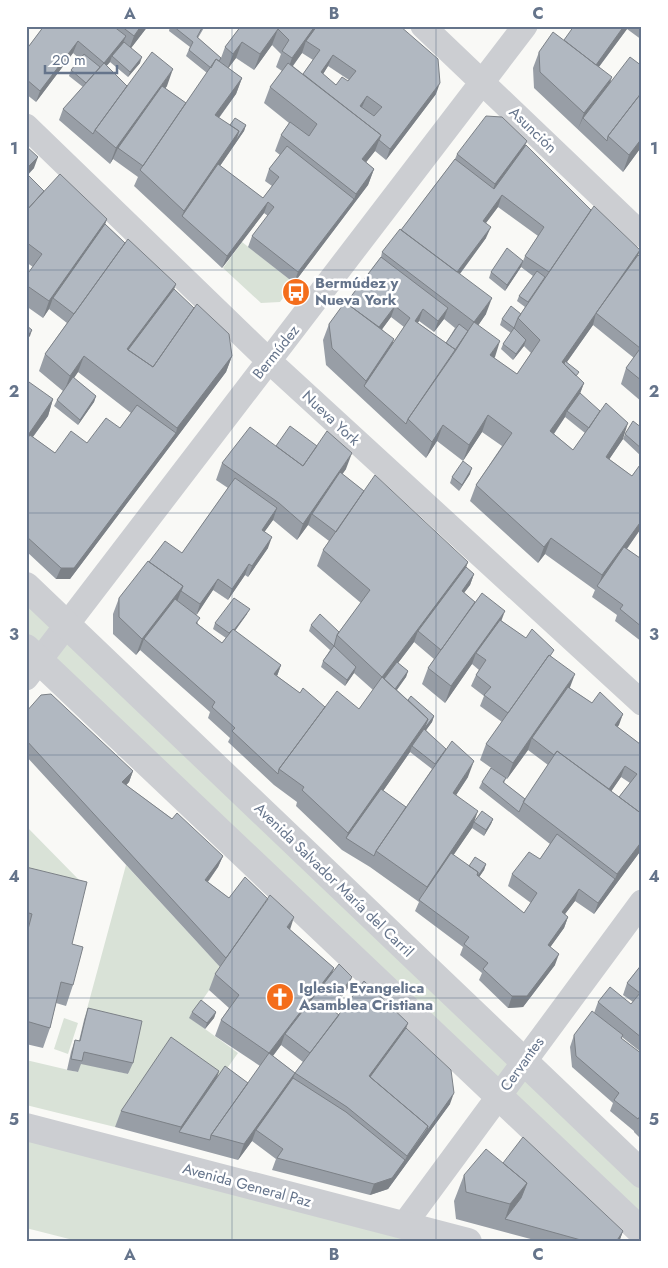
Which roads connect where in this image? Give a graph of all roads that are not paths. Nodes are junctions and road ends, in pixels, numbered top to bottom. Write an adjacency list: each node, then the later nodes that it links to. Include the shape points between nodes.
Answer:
1 (423, 26): 3 (street, Asunción)
2 (525, 26): 3 (street, Bermúdez)
3 (483, 82): 5 (street, Asunción); 6 (street, Bermúdez, via 317,301)
4 (26, 126): 6 (street, Nueva York)
5 (642, 235)
6 (268, 360): 8 (street, Bermúdez); 10 (street, Nueva York)
7 (26, 586): 8 (street, Avenida Salvador María del Carril)
8 (68, 626): 9 (street, Bermúdez); 12 (street, Avenida Salvador María del Carril)
9 (31, 662): 13 (street)
10 (642, 703)
11 (642, 902): 12 (street, Cervantes)
12 (525, 1061): 13 (street, Cervantes); 15 (street, Avenida Salvador María del Carril)
13 (499, 1096): 16 (street, Cervantes); 17 (street)
14 (26, 1127): 16 (street, Avenida General Paz)
15 (642, 1174)
16 (403, 1226): 18 (street, Avenida General Paz)
17 (642, 1232)
18 (468, 1242)

